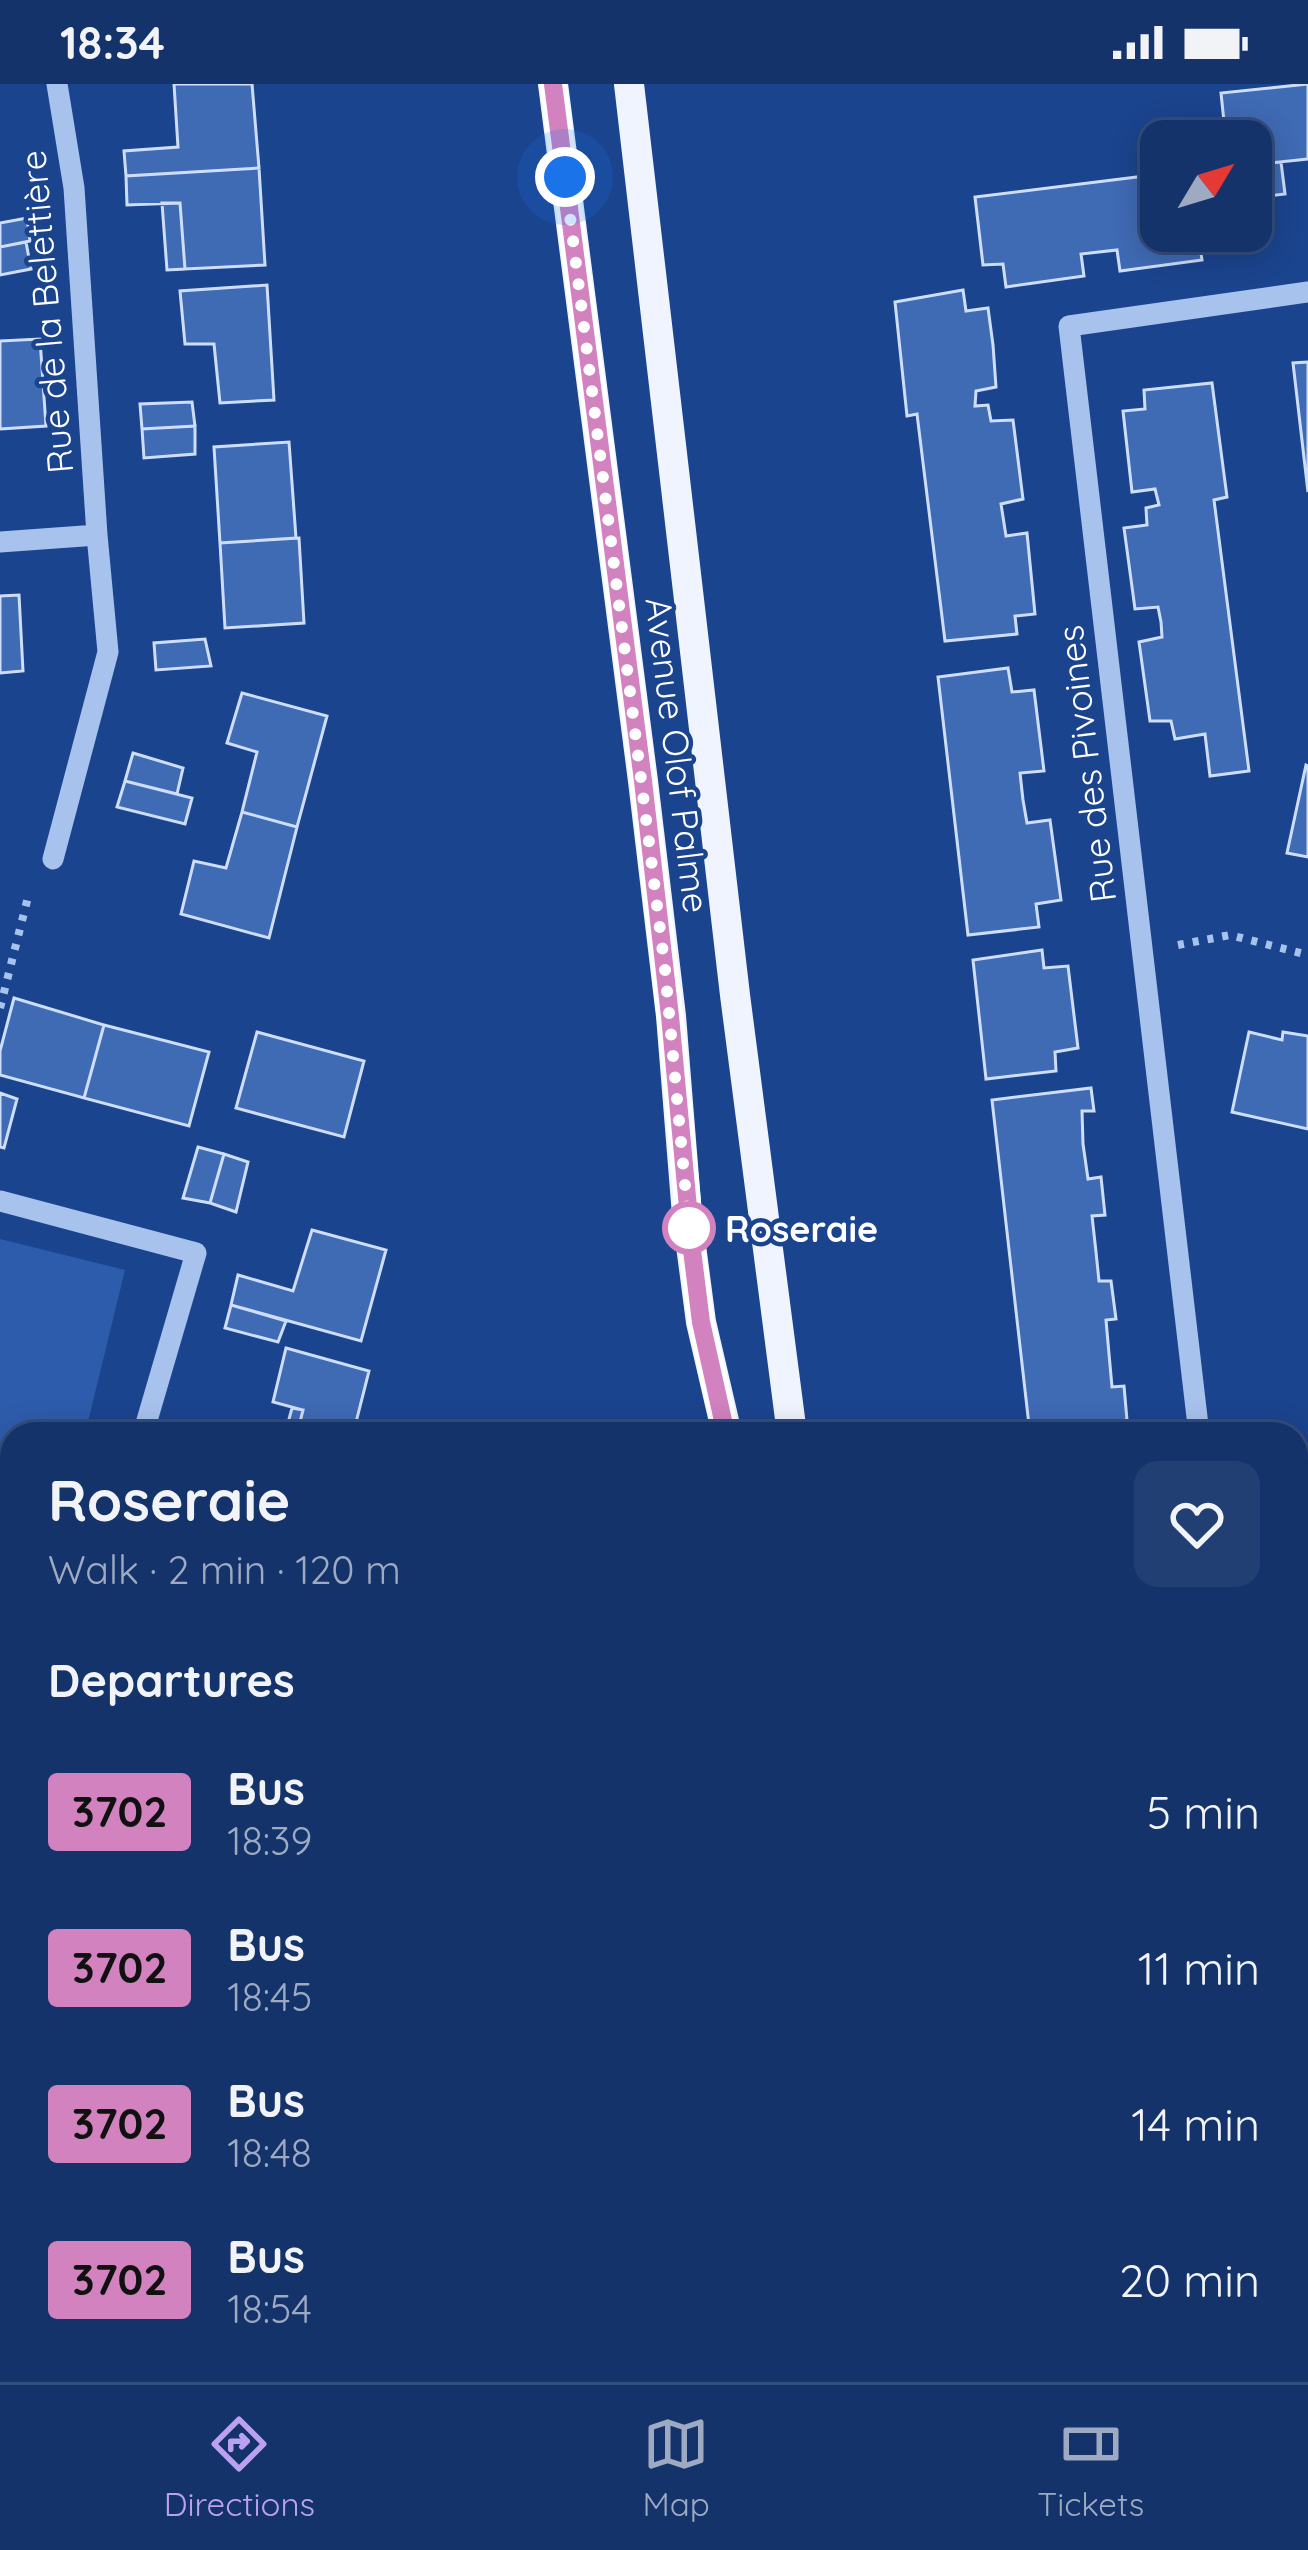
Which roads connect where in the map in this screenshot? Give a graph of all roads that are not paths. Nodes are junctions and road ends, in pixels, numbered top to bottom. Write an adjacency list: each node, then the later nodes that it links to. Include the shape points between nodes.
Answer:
1 (57, 84): 5 (street, Rue de la Belettière, via 74,188)
2 (553, 84): 10 (main road, Avenue Olof Palme, via 651,851 701,1322)
3 (629, 84): 11 (main road, Avenue Olof Palme)
4 (1308, 292): 12 (street, Rue des Pivoines, via 1069,326)
5 (97, 535): 6 (street); 7 (street, Rue de la Belettière, via 108,652)
6 (0, 542)
7 (53, 860)
8 (0, 1201): 9 (street, via 196,1253)
9 (147, 1422)
10 (724, 1422)
11 (789, 1422)
12 (1198, 1422)

